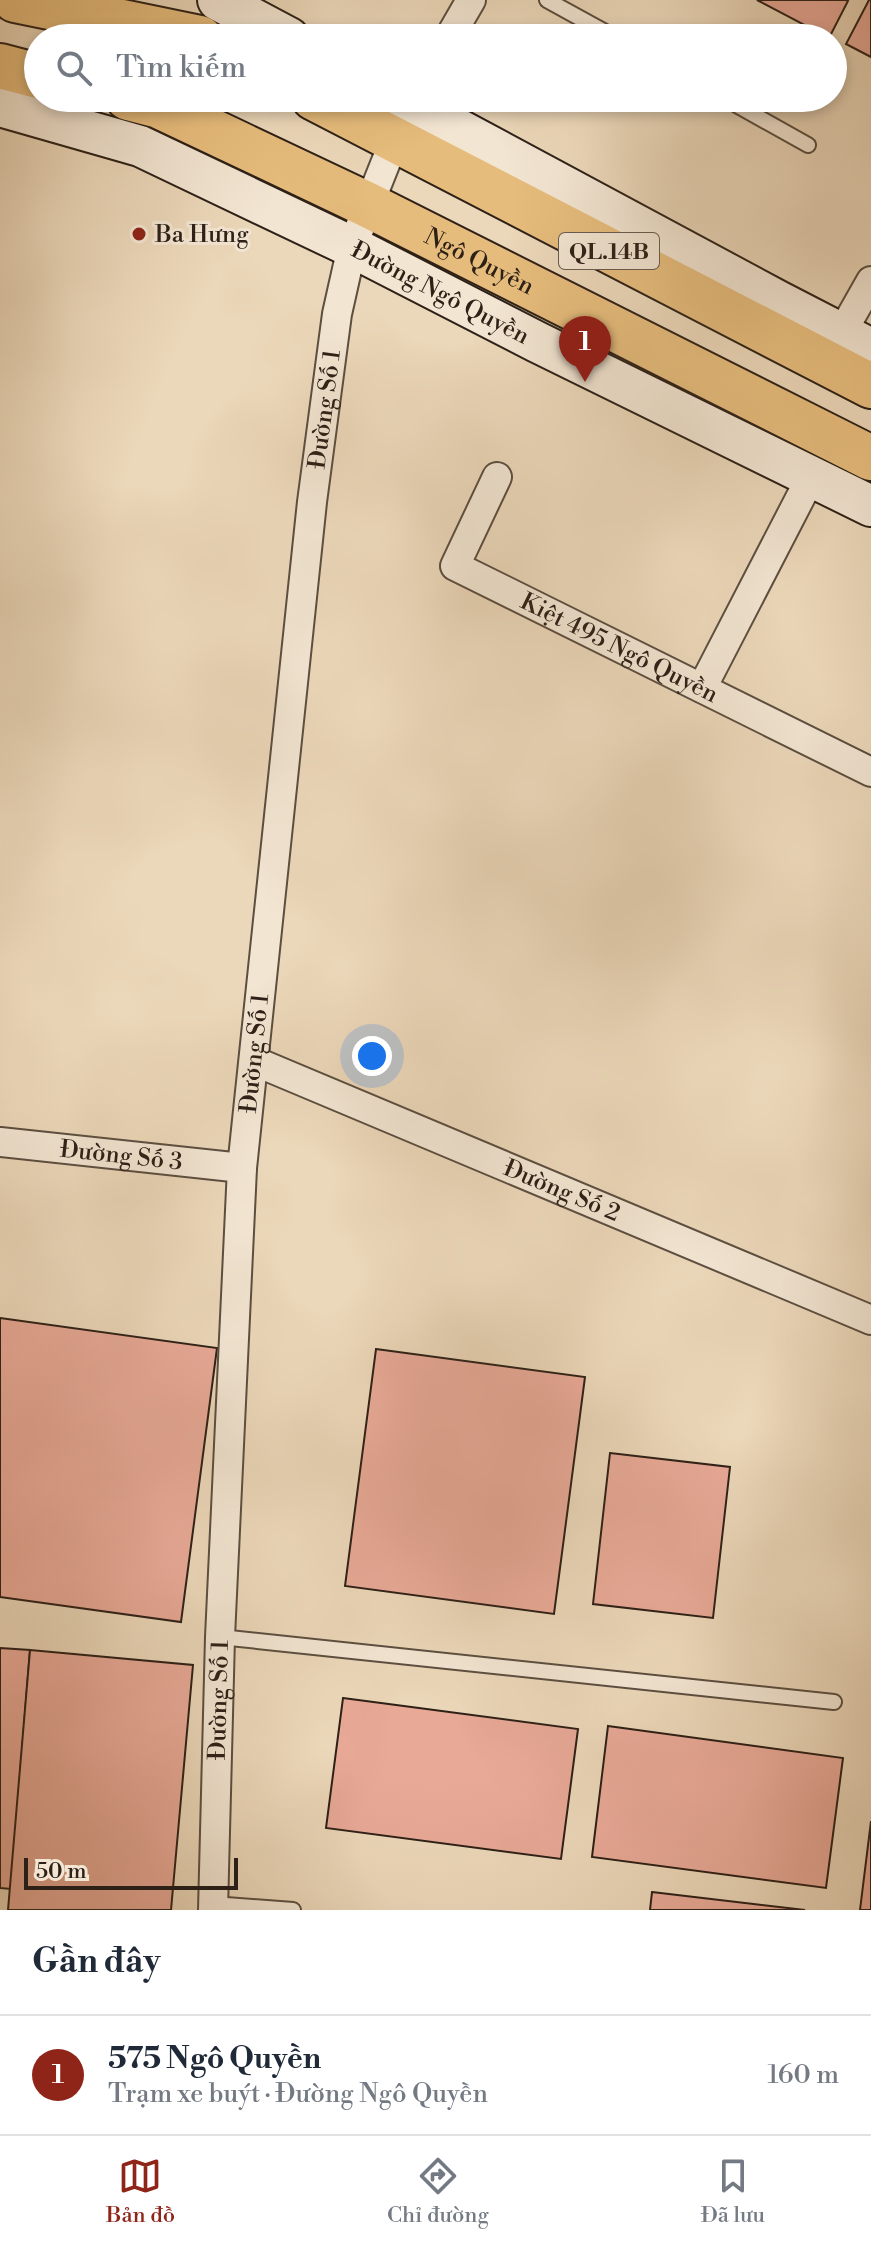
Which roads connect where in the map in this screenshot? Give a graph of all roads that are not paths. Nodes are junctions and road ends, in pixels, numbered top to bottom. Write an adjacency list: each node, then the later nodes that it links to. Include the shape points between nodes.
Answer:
1 (15, 0): 5 (highway)
2 (218, 0): 6 (street)
3 (471, 0): 7 (street)
4 (547, 0): 8 (lane)
5 (132, 24)
6 (263, 24)
7 (457, 24)
8 (591, 24)
9 (0, 66): 10 (highway)
10 (24, 72)
11 (0, 106): 19 (street, Đường Ngô Quyền, via 140,146)
12 (172, 112): 18 (highway, Ngô Quyền / QL.14B)
13 (403, 112): 18 (street, Đường Số 1)
14 (407, 112): 22 (highway, QL.14B)
15 (408, 112): 21 (street)
16 (749, 112): 17 (lane)
17 (808, 145)
18 (368, 205): 19 (street, Đường Số 1); 23 (highway, Ngô Quyền / QL.14B)
19 (352, 247): 25 (street, Đường Ngô Quyền); 29 (street, Đường Số 1, via 337,314 312,502)
20 (871, 281): 21 (street)
21 (856, 341)
22 (871, 386)
23 (871, 458)
24 (497, 477): 27 (street, Kiệt 495 Ngô Quyền, via 455,566)
25 (811, 477): 26 (street, Đường Ngô Quyền); 27 (street)
26 (871, 506)
27 (702, 688): 28 (street, Kiệt 495 Ngô Quyền)
28 (871, 772)
29 (254, 1061): 31 (street, Đường Số 1); 32 (street, Đường Số 2)
30 (0, 1142): 31 (street, Đường Số 3)
31 (242, 1168): 33 (street, Đường Số 1)
32 (871, 1320)
33 (220, 1637): 34 (lane); 35 (street, Đường Số 1)
34 (834, 1702)
35 (213, 1907): 36 (lane)
36 (293, 1910)

